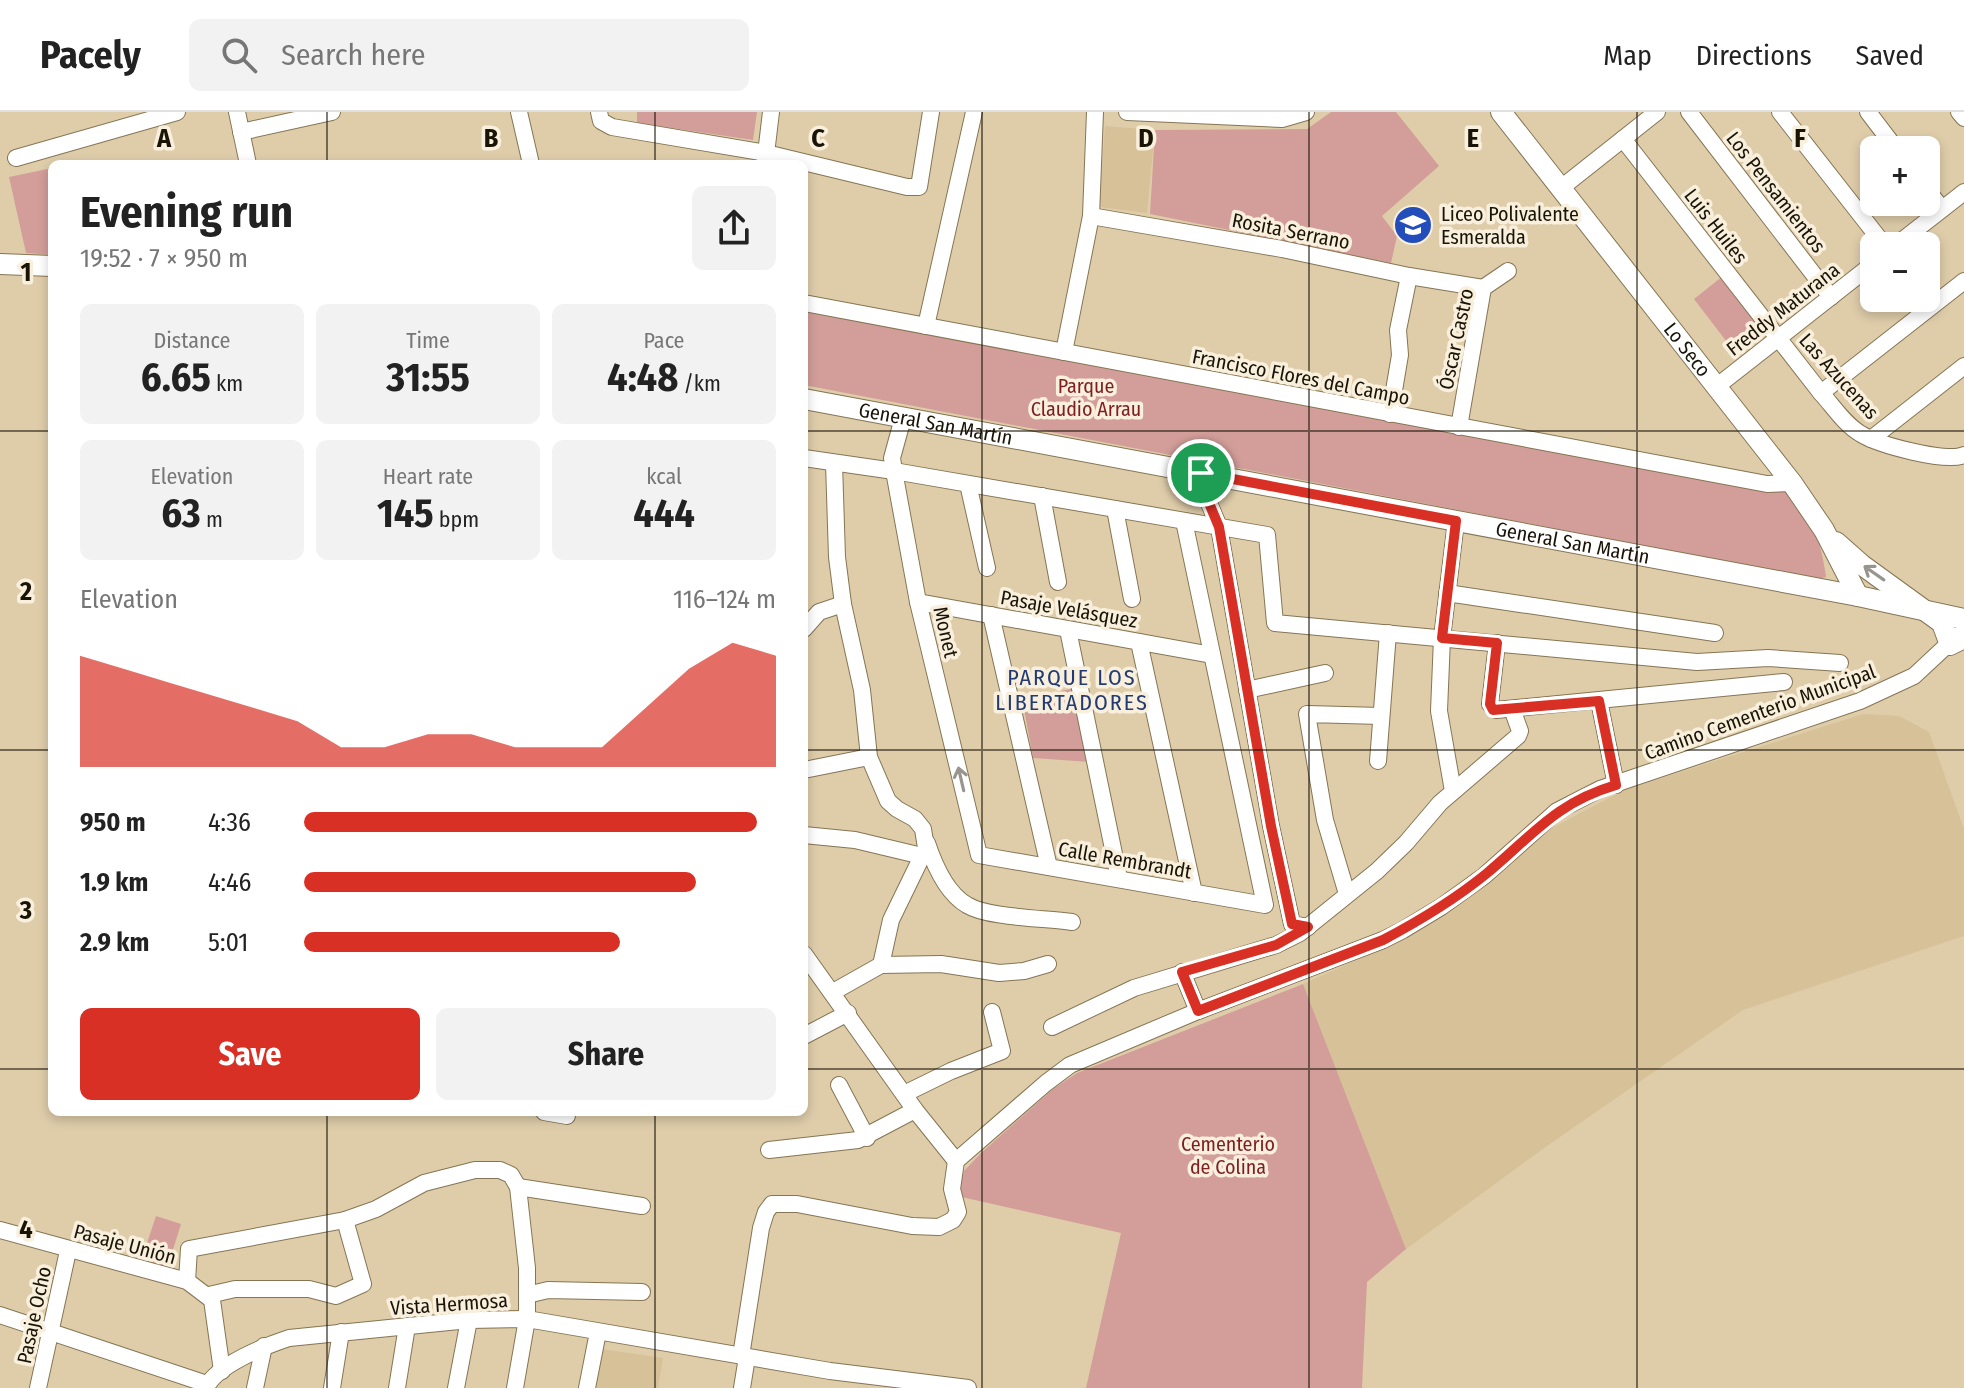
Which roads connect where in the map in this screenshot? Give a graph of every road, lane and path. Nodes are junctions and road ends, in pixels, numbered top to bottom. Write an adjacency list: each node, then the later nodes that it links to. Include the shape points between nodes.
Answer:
1 (177, 112): 22 (street)
2 (237, 112): 19 (street)
3 (332, 112): 19 (street)
4 (519, 112): 25 (street)
5 (599, 112): 23 (street, via 601,121 612,127)
6 (771, 112): 23 (street)
7 (931, 112): 26 (street, via 919,187)
8 (974, 112): 43 (street)
9 (1095, 112): 31 (street)
10 (1127, 112): 11 (street, via 1282,119)
11 (1306, 112)
12 (1657, 112): 21 (street)
13 (1689, 112): 41 (street, Los Pensamientos)
14 (1780, 112): 32 (street)
15 (1868, 112): 20 (street)
16 (1959, 112): 18 (street)
17 (1507, 114): 27 (main road, Lo Seco)
18 (1964, 118)
19 (241, 132): 24 (street)
20 (1886, 136)
21 (1623, 139): 27 (street); 44 (street, Luis Huiles)
22 (16, 158)
23 (765, 159)
24 (247, 160)
25 (530, 160)
26 (808, 167)
27 (1561, 188): 47 (main road, Lo Seco)
28 (1964, 192): 30 (street)
29 (1940, 206): 30 (street)
30 (1942, 209): 33 (street)
31 (1091, 216): 38 (street, Rosita Serrano); 45 (street)
32 (1874, 232)
33 (1913, 232)
34 (0, 264): 35 (main road)
35 (48, 266)
36 (1508, 271): 40 (street, Óscar Castro)
37 (1860, 274): 41 (street, Freddy Maturana)
38 (1409, 276): 40 (street, Rosita Serrano); 50 (street)
39 (1964, 281): 48 (street)
40 (1483, 288): 52 (street, Óscar Castro)
41 (1831, 297): 44 (street, Freddy Maturana)
42 (808, 304): 43 (street, Francisco Flores del Campo)
43 (926, 326): 45 (street, Francisco Flores del Campo)
44 (1778, 338): 47 (street, Freddy Maturana); 48 (street, Las Azucenas)
45 (1064, 352): 50 (street, Francisco Flores del Campo)
46 (1964, 366): 53 (street)
47 (1716, 387): 59 (main road, Lo Seco)
48 (1821, 393): 53 (street, Las Azucenas)
49 (808, 400): 51 (main road, General San Martín)
50 (1390, 414): 52 (street, Francisco Flores del Campo)
51 (903, 418): 57 (street, Monet, via 892,458); 58 (main road, General San Martín)
52 (1459, 427): 59 (street, Francisco Flores del Campo, via 1767,484)
53 (1871, 439): 54 (street, Las Azucenas, via 1941,459)
54 (1964, 455)
55 (808, 459): 56 (street)
56 (834, 463): 57 (street); 74 (street)
57 (894, 471): 60 (street); 73 (street, Monet)
58 (1201, 473): 64 (main road, General San Martín); 65 (street)
59 (1792, 483): 66 (main road, Lo Seco)
60 (968, 484): 61 (street); 67 (street)
61 (1042, 496): 62 (street); 68 (street)
62 (1115, 509): 63 (street); 72 (street)
63 (1184, 521): 65 (street); 87 (street)
64 (1456, 521): 69 (main road, General San Martín); 70 (street)
65 (1219, 527): 81 (street, via 1267,535 1275,623); 91 (street)
66 (1824, 530): 69 (main road); 71 (main road, Lo Seco); 75 (main road, one-way to 66, via 1862,565)
67 (987, 568)
68 (1058, 582)
69 (1830, 592): 71 (main road, General San Martín)
70 (1447, 593): 82 (street); 83 (street)
71 (1858, 596): 75 (main road, General San Martín)
72 (1132, 599)
73 (918, 602): 76 (street, Pasaje Velásquez); 102 (street, Monet, one-way to 73)
74 (843, 604): 78 (street, via 819,612); 95 (street, via 862,690)
75 (1928, 610): 77 (main road, General San Martín); 85 (main road)
76 (991, 615): 80 (street, Pasaje Velásquez); 103 (street)
77 (1964, 619)
78 (808, 624)
79 (1964, 626): 85 (street, Camino Cementerio Municipal)
80 (1068, 630): 84 (street, Pasaje Velásquez); 104 (street)
81 (1388, 633): 83 (street); 94 (street)
82 (1715, 633)
83 (1442, 638): 86 (street); 99 (street, via 1439,711)
84 (1139, 642): 87 (street, Pasaje Velásquez); 105 (street)
85 (1957, 642): 98 (street, Camino Cementerio Municipal, via 1914,676 1860,701)
86 (1497, 643): 88 (street, via 1697,662 1768,658); 93 (street, via 1490,706)
87 (1212, 655): 105 (street, Calle Rembrandt, via 1265,905)
88 (1840, 663)
89 (1325, 673): 91 (street)
90 (1784, 682): 92 (street)
91 (1247, 690): 108 (street, via 1292,924)
92 (1599, 701): 93 (street); 98 (street)
93 (1512, 709): 99 (street, via 1518,736)
94 (1381, 716): 96 (street); 106 (street, via 1307,714 1325,820)
95 (869, 757): 97 (street); 101 (street, via 888,801 921,825)
96 (1378, 761)
97 (808, 769)
98 (1616, 785): 114 (street, Camino Cementerio Municipal, via 1557,811 1473,884 1403,930)
99 (1453, 791): 106 (street, via 1392,857)
100 (808, 835): 101 (street)
101 (924, 850): 107 (street, via 964,904); 111 (street, via 891,920)
102 (979, 855): 103 (street, Calle Rembrandt)
103 (1049, 867): 104 (street, Calle Rembrandt)
104 (1119, 878): 105 (street, Calle Rembrandt)
105 (1194, 893)
106 (1347, 894): 108 (street)
107 (1072, 922)
108 (1308, 927): 112 (street, via 1276,945)
109 (808, 959): 113 (street)
110 (1048, 964): 111 (street, via 999,973 941,964)
111 (881, 965): 113 (street)
112 (1182, 972): 114 (street); 117 (street)
113 (833, 992): 116 (street)
114 (1198, 1011): 124 (street, Camino Cementerio Municipal, via 1070,1065)
115 (992, 1012): 120 (street, via 1002,1051)
116 (848, 1013): 118 (street); 120 (street)
117 (1052, 1027)
118 (808, 1034)
119 (839, 1085): 122 (street)
120 (904, 1094): 121 (street)
121 (915, 1110): 122 (street); 124 (street)
122 (867, 1138): 123 (street)
123 (769, 1150)
124 (956, 1161): 142 (street, via 952,1189 958,1212 939,1227 772,1204 761,1228)
125 (518, 1187): 126 (street); 127 (street, via 500,1170 475,1170 424,1183); 133 (street)
126 (642, 1206)
127 (345, 1220): 130 (street, via 195,1246 189,1249); 132 (street, via 363,1284 336,1296 309,1289 235,1289)
128 (0, 1230): 129 (street, Pasaje Unión)
129 (68, 1251): 130 (street, Pasaje Unión); 140 (street, Pasaje Ocho)
130 (187, 1281): 132 (street, Pasaje Unión)
131 (642, 1292): 133 (street, via 548,1290)
132 (209, 1295): 143 (street)
133 (527, 1295): 135 (street)
134 (0, 1315): 140 (street, Vista Hermosa)
135 (527, 1319): 136 (street, Vista Hermosa); 139 (street, Vista Hermosa); 152 (street)
136 (469, 1320): 137 (street, Vista Hermosa); 151 (street)
137 (407, 1326): 138 (street, Vista Hermosa); 150 (street)
138 (341, 1332): 141 (street, Vista Hermosa); 149 (street)
139 (598, 1332): 142 (street, Vista Hermosa); 153 (street)
140 (50, 1333): 146 (street, Vista Hermosa); 147 (street, Pasaje Ocho)
141 (264, 1346): 143 (street, Vista Hermosa); 148 (street)
142 (744, 1356): 144 (street, Vista Hermosa); 154 (street)
143 (222, 1371): 146 (street, Vista Hermosa)
144 (830, 1371): 145 (street, Vista Hermosa); 155 (street)
145 (907, 1385): 156 (street, Vista Hermosa)
146 (206, 1386)
147 (38, 1388)
148 (255, 1388)
149 (332, 1388)
150 (397, 1388)
151 (456, 1388)
152 (515, 1388)
153 (587, 1388)
154 (742, 1388)
155 (826, 1388)
156 (968, 1388)

